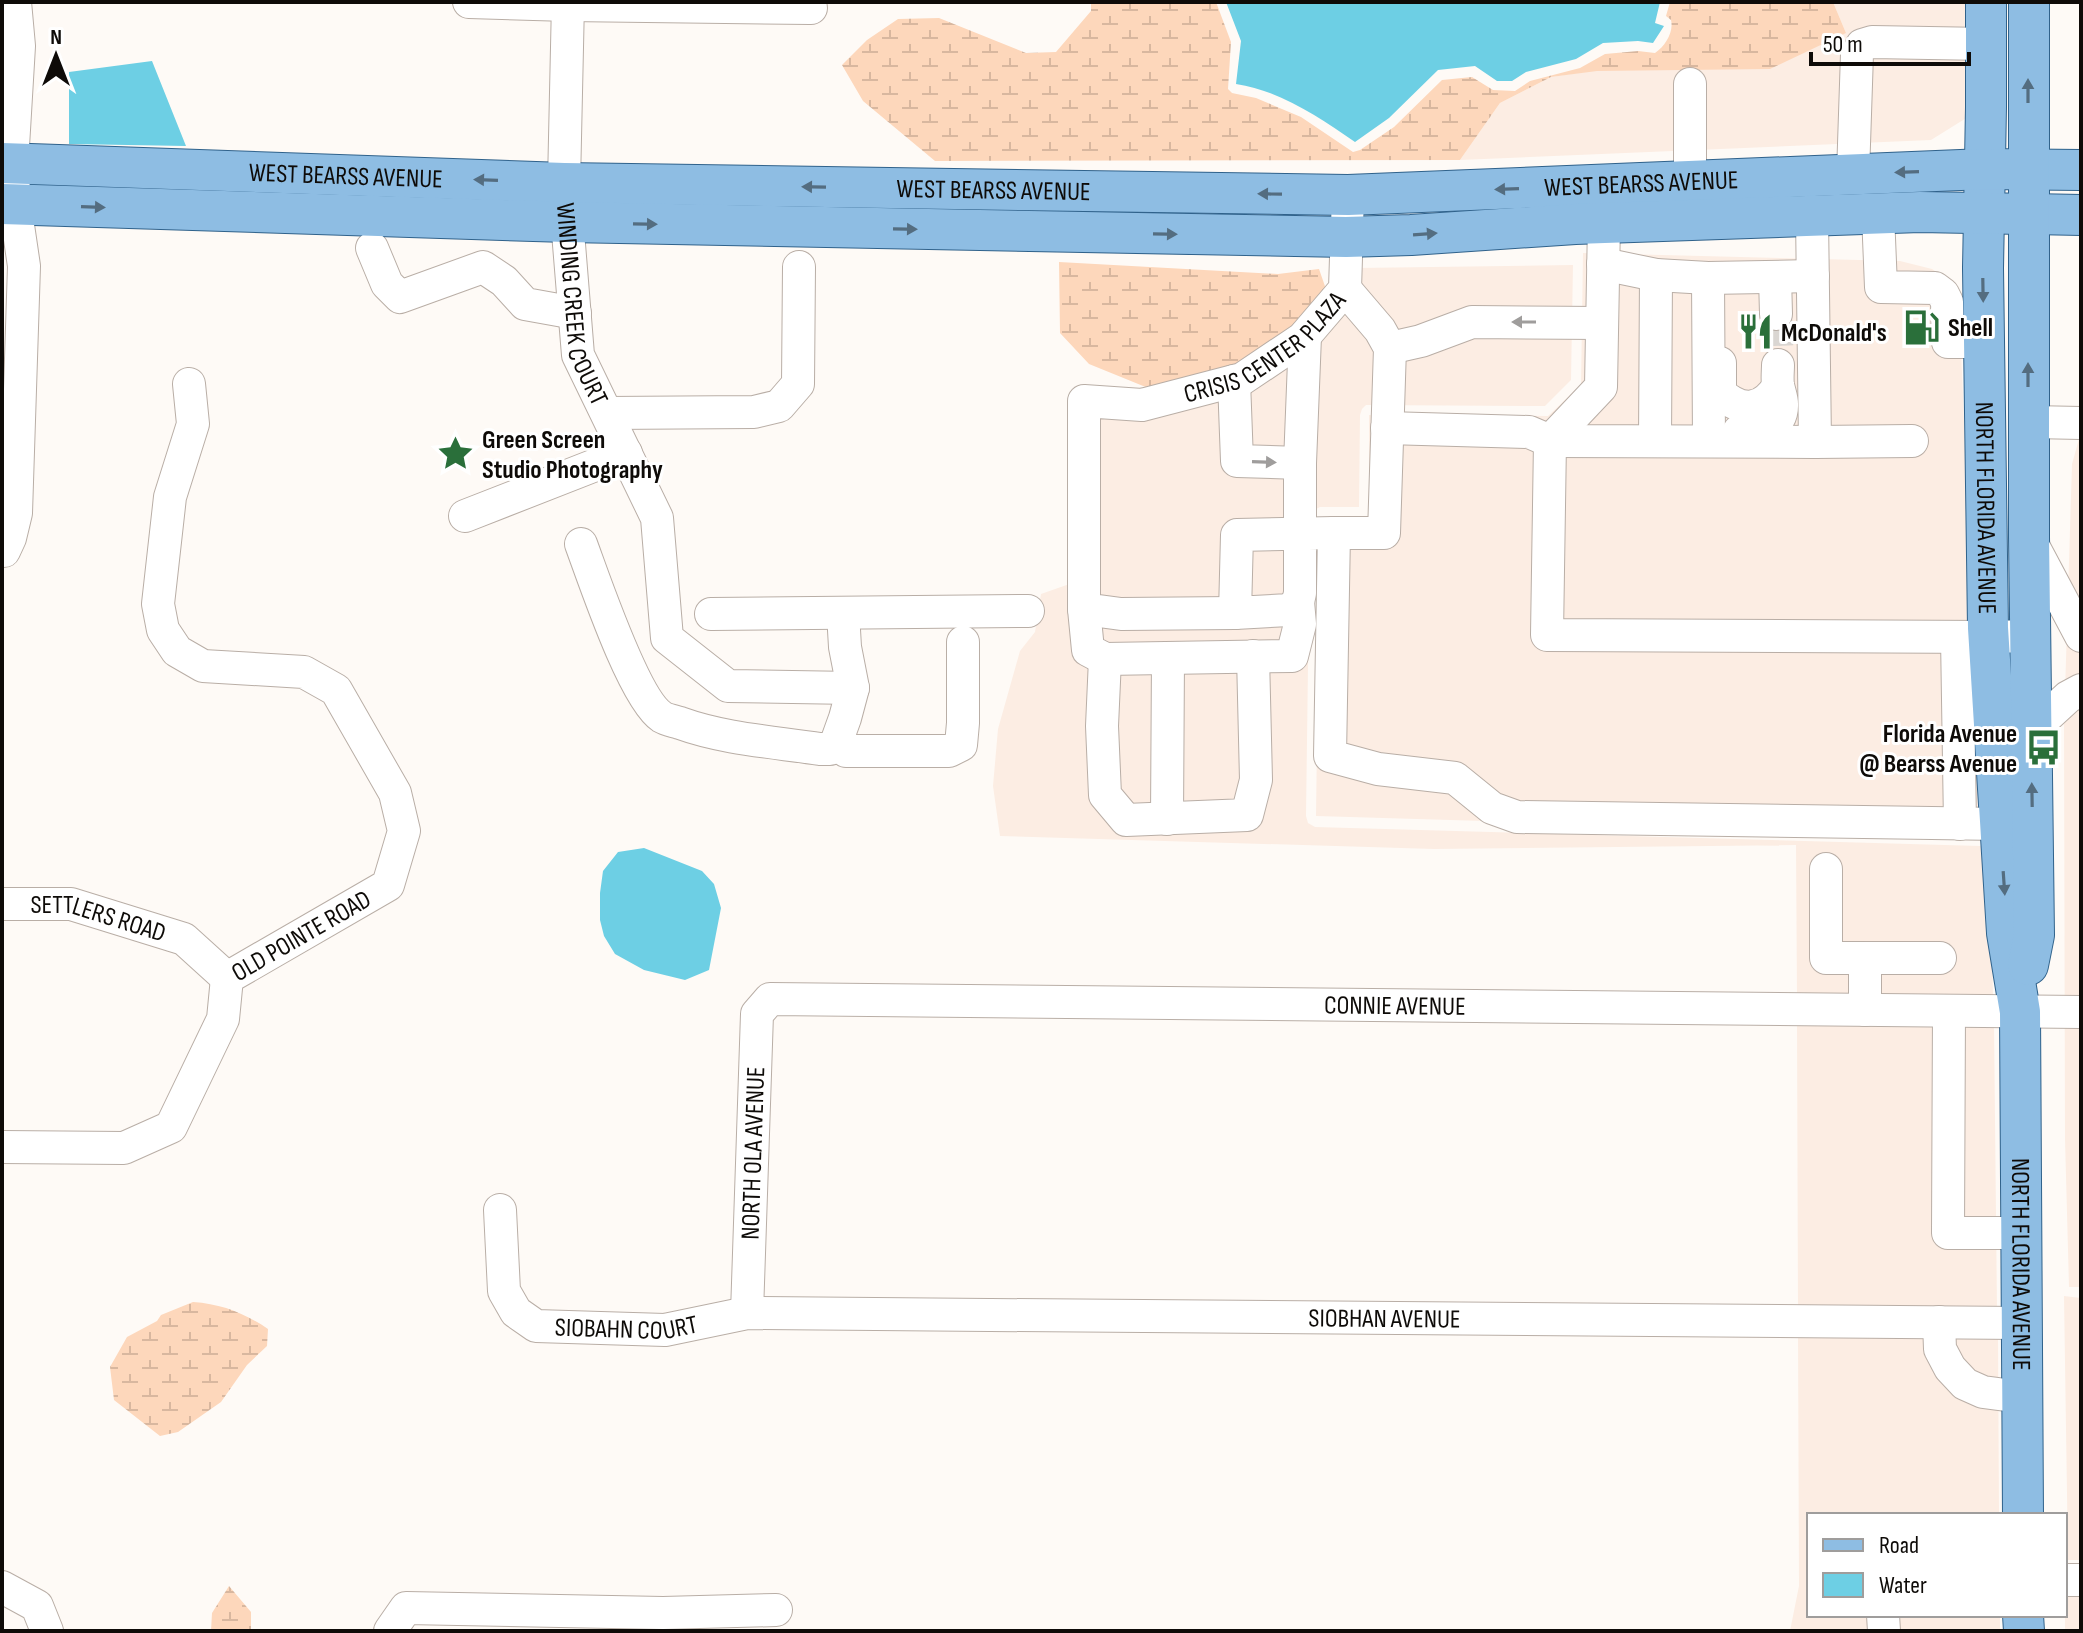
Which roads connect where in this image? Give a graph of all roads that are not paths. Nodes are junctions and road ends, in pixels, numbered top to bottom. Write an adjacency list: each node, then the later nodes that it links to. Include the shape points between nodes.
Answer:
1 (15, 2): 9 (street, via 19,46)
2 (469, 2): 5 (street)
3 (1986, 2): 7 (main road, NORTH FLORIDA AVENUE)
4 (2029, 2): 11 (main road, NORTH FLORIDA AVENUE, one-way to 4)
5 (568, 4): 6 (street); 15 (street, WINDING CREEK COURT)
6 (811, 8)
7 (1986, 44): 10 (main road, NORTH FLORIDA AVENUE); 13 (street, via 1862,45 1857,54)
8 (1690, 84): 14 (street)
9 (7, 163): 15 (main road, WEST BEARSS AVENUE, one-way to 9); 17 (street)
10 (1985, 169): 11 (main road, WEST BEARSS AVENUE); 13 (main road, WEST BEARSS AVENUE, one-way to 13); 18 (main road, NORTH FLORIDA AVENUE)
11 (2028, 169): 12 (main road, WEST BEARSS AVENUE); 19 (main road, NORTH FLORIDA AVENUE)
12 (2081, 170)
13 (1853, 174): 14 (main road, WEST BEARSS AVENUE)
14 (1690, 181): 16 (main road, WEST BEARSS AVENUE, one-way to 16)
15 (564, 183): 16 (main road, WEST BEARSS AVENUE, one-way to 15); 23 (street, WINDING CREEK COURT)
16 (1348, 195): 25 (street, CRISIS CENTER PLAZA)
17 (9, 204): 23 (main road, WEST BEARSS AVENUE, one-way to 23); 60 (street, via 24,266 16,513)
18 (1984, 212): 19 (main road, WEST BEARSS AVENUE); 20 (main road, WEST BEARSS AVENUE); 39 (main road, NORTH FLORIDA AVENUE, one-way to 39)
19 (2028, 213): 21 (main road, WEST BEARSS AVENUE); 45 (main road, NORTH FLORIDA AVENUE, one-way to 19)
20 (1878, 214): 22 (main road, WEST BEARSS AVENUE); 39 (street, via 1881,287 1935,288 1947,302 1948,342)
21 (2081, 215)
22 (1812, 217): 24 (main road, WEST BEARSS AVENUE); 30 (street)
23 (567, 222): 25 (main road, WEST BEARSS AVENUE, one-way to 25); 34 (street, WINDING CREEK COURT)
24 (1604, 223): 25 (main road, WEST BEARSS AVENUE, one-way to 24); 27 (street)
25 (1346, 237): 33 (street, CRISIS CENTER PLAZA)
26 (372, 248): 34 (street, via 387,284 400,297 483,267 525,304)
27 (1603, 264): 29 (street); 36 (street)
28 (799, 267): 44 (street, via 798,384 779,406 754,412)
29 (1656, 275): 32 (street); 49 (street)
30 (1813, 276): 31 (street); 52 (street)
31 (1775, 277): 32 (street); 35 (street)
32 (1708, 278): 37 (street)
33 (1345, 289): 38 (street, CRISIS CENTER PLAZA); 40 (street)
34 (575, 313): 44 (street, WINDING CREEK COURT, via 578,355)
35 (1776, 314)
36 (1602, 323): 40 (street, one-way to 40, via 1472,322); 48 (street, via 1601,387)
37 (1709, 335): 41 (street, via 1721,357 1719,409 1737,431 1765,431 1777,421 1782,406); 50 (street)
38 (1305, 336): 42 (street, CRISIS CENTER PLAZA); 54 (street)
39 (1984, 342): 70 (main road, NORTH FLORIDA AVENUE)
40 (1390, 348): 47 (street)
41 (1778, 376)
42 (1234, 381): 54 (street, one-way to 54, via 1237,461); 62 (street, CRISIS CENTER PLAZA, via 1142,405 1084,401)
43 (189, 384): 87 (street, OLD POINTE ROAD, via 193,424 170,497 158,604 163,630 177,651 203,666 304,672 336,690 395,793 404,831 388,885)
44 (607, 413): 53 (street, WINDING CREEK COURT)
45 (2028, 422): 46 (street); 58 (main road, NORTH FLORIDA AVENUE)
46 (2081, 423)
47 (1387, 428): 48 (street, via 1529,432); 56 (street, via 1384,533)
48 (1550, 441): 49 (street); 70 (street, via 1547,635)
49 (1655, 441): 50 (street)
50 (1709, 441): 52 (street)
51 (1912, 441): 52 (street)
52 (1815, 442)
53 (626, 453): 55 (street); 67 (street, WINDING CREEK COURT, via 657,518)
54 (1300, 463): 57 (street)
55 (465, 516)
56 (1334, 533): 57 (street); 81 (street, via 1330,756 1378,769 1455,778 1492,808 1517,817)
57 (1302, 534): 61 (street); 65 (street, via 1237,535)
58 (2029, 537): 68 (main road, NORTH FLORIDA AVENUE); 69 (street)
59 (581, 544): 72 (street)
60 (2, 551)
61 (1298, 602): 65 (street, via 1289,610); 73 (street, via 1300,624 1292,656)
62 (1084, 609): 65 (street, via 1121,614); 75 (street, via 1088,650)
63 (1028, 611): 64 (street)
64 (843, 613): 66 (street); 76 (street)
65 (1235, 613)
66 (711, 614)
67 (667, 634): 72 (street); 76 (street, via 728,686)
68 (2030, 636): 70 (street); 78 (main road, NORTH FLORIDA AVENUE)
69 (2081, 636)
70 (1973, 637): 81 (street); 82 (main road, NORTH FLORIDA AVENUE)
71 (963, 642): 79 (street, via 961,745 949,751 846,751)
72 (625, 655): 79 (street, via 650,705 663,717 702,731 820,749)
73 (1253, 656): 74 (street); 80 (street, via 1256,780 1247,815)
74 (1168, 658): 75 (street); 80 (street)
75 (1105, 659): 80 (street, via 1105,795 1126,820)
76 (853, 688): 79 (street)
77 (2081, 690): 78 (street)
78 (2031, 731): 91 (main road, NORTH FLORIDA AVENUE, one-way to 78, via 2034,935)
79 (836, 743)
80 (1167, 819)
81 (1960, 824): 82 (street)
82 (2000, 824): 91 (main road, NORTH FLORIDA AVENUE, one-way to 91, via 2007,933)
83 (1826, 869): 85 (street, via 1826,958)
84 (2, 904): 87 (street, SETTLERS ROAD, via 71,904 184,939)
85 (1865, 958): 86 (street); 89 (street)
86 (1940, 958)
87 (227, 978): 93 (street, OLD POINTE ROAD, via 223,1019 171,1127 124,1148)
88 (770, 999): 89 (street, CONNIE AVENUE); 96 (street, NORTH OLA AVENUE, via 757,1014)
89 (1865, 1010): 90 (street, CONNIE AVENUE)
90 (1949, 1011): 91 (street, CONNIE AVENUE); 95 (street, via 1948,1233)
91 (2020, 1012): 92 (street, CONNIE AVENUE); 95 (main road, NORTH FLORIDA AVENUE)
92 (2081, 1012)
93 (2, 1147)
94 (500, 1210): 96 (street, SIOBAHN COURT, via 504,1291 516,1312 536,1326 665,1330)
95 (2020, 1233): 98 (main road, NORTH FLORIDA AVENUE)
96 (747, 1313): 97 (street, SIOBHAN AVENUE)
97 (1939, 1322): 98 (street, SIOBHAN AVENUE); 99 (street, via 1940,1349 1965,1384)
98 (2021, 1323): 99 (main road, NORTH FLORIDA AVENUE)
99 (2021, 1397): 100 (main road, NORTH FLORIDA AVENUE)
100 (2023, 1513)
101 (2, 1587): 103 (street)
102 (776, 1610): 105 (street)
103 (42, 1618)
104 (398, 1620): 105 (street)
105 (663, 1622)

